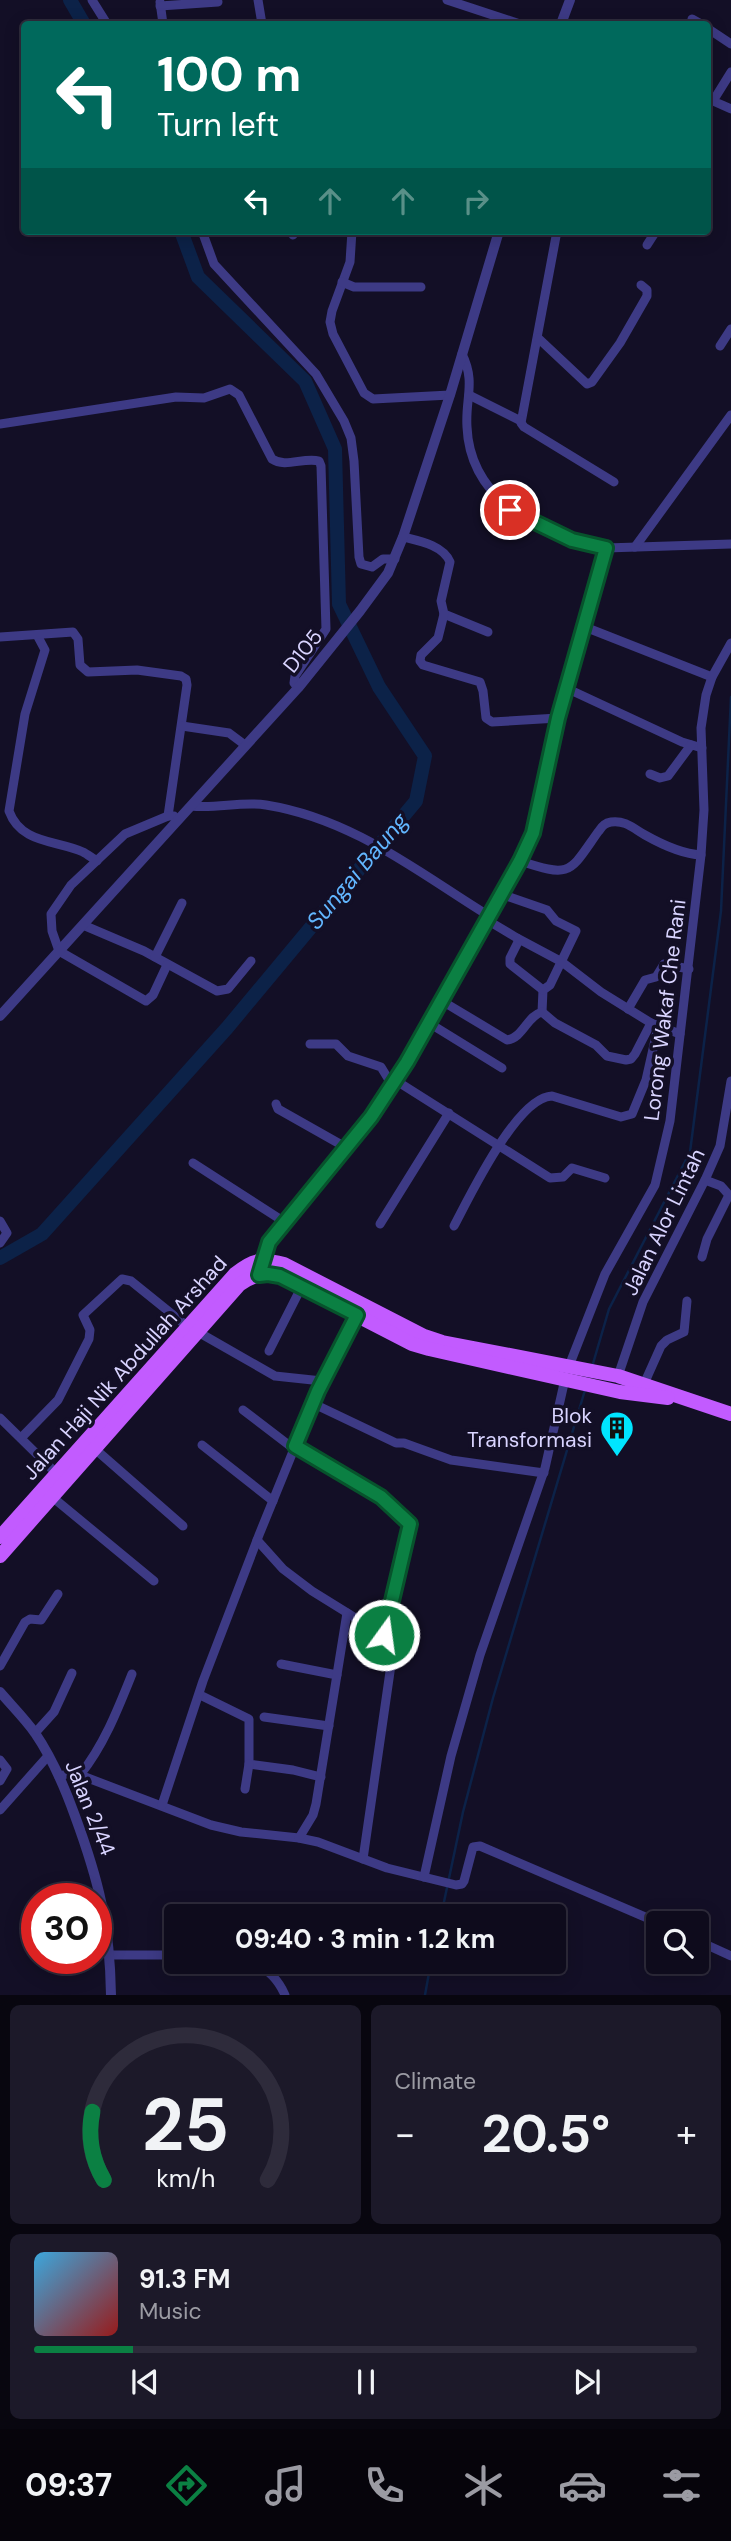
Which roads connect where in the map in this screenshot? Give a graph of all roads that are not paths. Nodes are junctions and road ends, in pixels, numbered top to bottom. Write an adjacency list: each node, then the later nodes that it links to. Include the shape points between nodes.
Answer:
1 (92, 0): 7 (street)
2 (258, 0): 9 (street)
3 (447, 0): 10 (street)
4 (570, 0): 11 (street)
5 (218, 2): 6 (street)
6 (160, 3): 8 (street)
7 (105, 21)
8 (163, 21)
9 (262, 21)
10 (511, 21)
11 (562, 21)
12 (711, 31): 13 (street)
13 (731, 44)
14 (731, 72): 15 (street)
15 (711, 99)
16 (711, 100): 17 (street)
17 (731, 109)
18 (203, 235): 41 (street, via 214,264 316,374 344,421 355,461 361,565 372,567 383,559)
19 (352, 235): 24 (street, via 350,262)
20 (498, 235): 30 (street, D105)
21 (556, 235): 28 (street)
22 (654, 235): 23 (street)
23 (648, 245)
24 (342, 282): 26 (street, via 354,287); 31 (street, via 332,311 332,331 366,396)
25 (641, 285): 28 (street, via 647,296 592,382 587,384)
26 (421, 287)
27 (731, 329): 29 (street)
28 (538, 338): 34 (street)
29 (720, 345)
30 (462, 354): 31 (street, D105); 32 (street, via 470,373)
31 (450, 395): 37 (street, D105)
32 (469, 395): 34 (street); 40 (street, via 471,454 493,495 531,522 572,540)
33 (731, 415): 39 (street)
34 (521, 421): 36 (street)
35 (0, 424): 49 (street, via 176,397 204,398 230,390 239,395 272,459 281,463 319,461 326,629 295,676)
36 (614, 482)
37 (403, 537): 41 (street, D105); 42 (street, via 435,547 448,557 441,601)
38 (731, 544): 39 (street)
39 (635, 547): 40 (street)
40 (606, 548): 43 (street)
41 (395, 559): 49 (street, D105)
42 (444, 614): 44 (street); 51 (street, via 438,638 421,655 423,665 480,682 486,718 492,722)
43 (585, 627): 48 (street); 50 (street)
44 (488, 632)
45 (37, 635): 46 (street); 52 (street, via 76,633 79,665 88,672 137,670 184,677); 61 (street, via 45,650 25,714 9,811 12,821 38,840)
46 (0, 637)
47 (731, 643): 48 (street, Lorong Wakaf Che Rani)
48 (712, 677): 55 (street, Lorong Wakaf Che Rani, via 701,728)
49 (298, 688): 53 (street, D105)
50 (566, 688): 51 (street); 54 (street)
51 (558, 718): 62 (street, via 533,833)
52 (182, 726): 53 (street, via 229,733); 58 (street)
53 (245, 745): 57 (street, D105)
54 (691, 745): 55 (street); 56 (street, via 668,776)
55 (702, 748): 60 (street, Lorong Wakaf Che Rani)
56 (650, 774)
57 (191, 806): 59 (street, D105); 65 (street, via 271,805 314,816 404,860)
58 (168, 816): 59 (street); 61 (street, via 125,834)
59 (183, 816): 66 (street, D105)
60 (701, 855): 62 (street, via 690,855 629,824 611,822 603,825 579,859 564,870 551,872); 73 (street, Lorong Wakaf Che Rani)
61 (97, 861): 68 (street, via 71,885 51,914)
62 (520, 861): 63 (street)
63 (501, 894): 65 (street); 71 (street, via 547,910 556,921 575,930)
64 (182, 903): 69 (street)
65 (488, 918): 67 (street); 75 (street)
66 (83, 925): 68 (street, D105); 69 (street)
67 (517, 938): 71 (street); 74 (street, via 510,964)
68 (59, 951): 72 (street, via 146,1000); 78 (street, D105)
69 (155, 957): 72 (street)
70 (251, 961): 72 (street, via 223,991)
71 (562, 962): 74 (street); 76 (street)
72 (167, 965)
73 (689, 969): 76 (street, via 664,964 656,978 645,980); 81 (street, Lorong Wakaf Che Rani)
74 (543, 989): 77 (street)
75 (442, 1001): 77 (street, via 507,1040); 79 (street)
76 (628, 1009): 80 (street)
77 (542, 1012): 80 (street, via 607,1056 626,1060)
78 (0, 1016)
79 (429, 1023): 83 (street); 85 (street)
80 (654, 1025): 81 (street); 88 (street, via 646,1080 632,1114 621,1117 548,1095 520,1114)
81 (680, 1034): 106 (street, Lorong Wakaf Che Rani, via 670,1121 654,1185 605,1274)
82 (310, 1044): 85 (street, via 336,1044 348,1056 381,1067)
83 (502, 1068)
84 (731, 1081): 92 (street, Jalan Alor Lintah, via 722,1137)
85 (394, 1083): 87 (street); 89 (street)
86 (276, 1104): 89 (street)
87 (449, 1113): 88 (street); 95 (street)
88 (499, 1145): 91 (street, via 550,1178 563,1177 572,1168); 96 (street)
89 (347, 1148): 94 (street)
90 (193, 1163): 94 (street)
91 (605, 1178)
92 (705, 1180): 98 (street, via 729,1195); 107 (street, Jalan Alor Lintah, via 643,1302)
93 (0, 1221): 97 (street, via 7,1233)
94 (283, 1221): 99 (street)
95 (380, 1224)
96 (454, 1226)
97 (0, 1243)
98 (702, 1257)
99 (262, 1260): 100 (street); 104 (main road, Jalan Haji Nik Abdullah Arshad, via 248,1263 235,1274); 106 (main road, Jalan Haji Nik Abdullah Arshad, via 284,1264 424,1336)
100 (259, 1275): 101 (main road, Jalan Haji Nik Abdullah Arshad, via 280,1276); 104 (main road, Jalan Haji Nik Abdullah Arshad, via 239,1285)
101 (302, 1286): 103 (main road, Jalan Haji Nik Abdullah Arshad); 105 (street)
102 (687, 1301): 109 (street, via 684,1332 661,1346)
103 (357, 1315): 106 (main road, Jalan Haji Nik Abdullah Arshad, via 429,1349); 108 (street)
104 (193, 1329): 108 (street, via 275,1376); 115 (street, via 131,1280 122,1279 83,1315 89,1339 58,1400); 118 (main road, Jalan Haji Nik Abdullah Arshad); 120 (main road, Jalan Haji Nik Abdullah Arshad)
105 (269, 1351)
106 (567, 1372): 107 (main road, Jalan Haji Nik Abdullah Arshad); 119 (street, Lorong Wakaf Che Rani)
107 (614, 1380): 109 (main road, Jalan Haji Nik Abdullah Arshad); 110 (main road, Jalan Haji Nik Abdullah Arshad)
108 (322, 1381): 111 (street)
109 (644, 1384): 110 (main road, Jalan Haji Nik Abdullah Arshad)
110 (690, 1401): 113 (main road, Jalan Haji Nik Abdullah Arshad)
111 (313, 1403): 117 (street); 119 (street, via 396,1443 451,1460)
112 (243, 1410): 117 (street)
113 (731, 1414)
114 (0, 1418): 115 (street)
115 (21, 1438): 120 (street)
116 (202, 1446): 122 (street)
117 (294, 1448): 122 (street); 130 (street, via 381,1497 410,1524)
118 (95, 1449): 121 (main road, Jalan Haji Nik Abdullah Arshad); 123 (street)
119 (544, 1473): 153 (street, Lorong Wakaf Che Rani, via 472,1681 451,1756)
120 (57, 1474): 124 (main road, Jalan Haji Nik Abdullah Arshad)
121 (51, 1496): 126 (main road, Jalan Haji Nik Abdullah Arshad); 127 (street)
122 (273, 1501): 125 (street)
123 (183, 1526)
124 (0, 1535)
125 (257, 1540): 129 (street, via 283,1569); 137 (street)
126 (0, 1556)
127 (154, 1581)
128 (58, 1594): 132 (street, via 41,1620 25,1622)
129 (346, 1613): 130 (street); 135 (street)
130 (384, 1635): 152 (street, via 394,1648)
131 (281, 1664): 135 (street)
132 (0, 1666)
133 (72, 1672): 140 (street, via 54,1712)
134 (132, 1674): 144 (street, via 112,1723)
135 (337, 1675): 139 (street)
136 (0, 1692): 140 (street, Jalan 2/44)
137 (200, 1695): 143 (street, via 250,1719); 149 (street)
138 (264, 1717): 139 (street)
139 (329, 1726): 146 (street)
140 (35, 1733): 141 (street, Jalan 2/44)
141 (48, 1756): 145 (street, Jalan 2/44); 150 (street)
142 (0, 1760): 147 (street, via 7,1769)
143 (250, 1764): 146 (street); 148 (street)
144 (79, 1775): 145 (street); 149 (street)
145 (59, 1777): 154 (street, Jalan 2/44)
146 (321, 1777): 151 (street, via 313,1815)
147 (0, 1782)
148 (245, 1789)
149 (162, 1805): 151 (street, via 226,1829)
150 (0, 1810)
151 (299, 1838): 152 (street)
152 (363, 1858): 153 (street)
153 (427, 1878): 155 (street, via 462,1884 473,1847 480,1846)
154 (98, 1883)
155 (646, 1917)
156 (709, 1946): 159 (street)
157 (112, 1955): 158 (street)
158 (164, 1955)
159 (731, 1956)
160 (110, 1974): 162 (street, Jalan 2/44)
161 (271, 1974): 163 (street)
162 (111, 1995)
163 (285, 1995)

